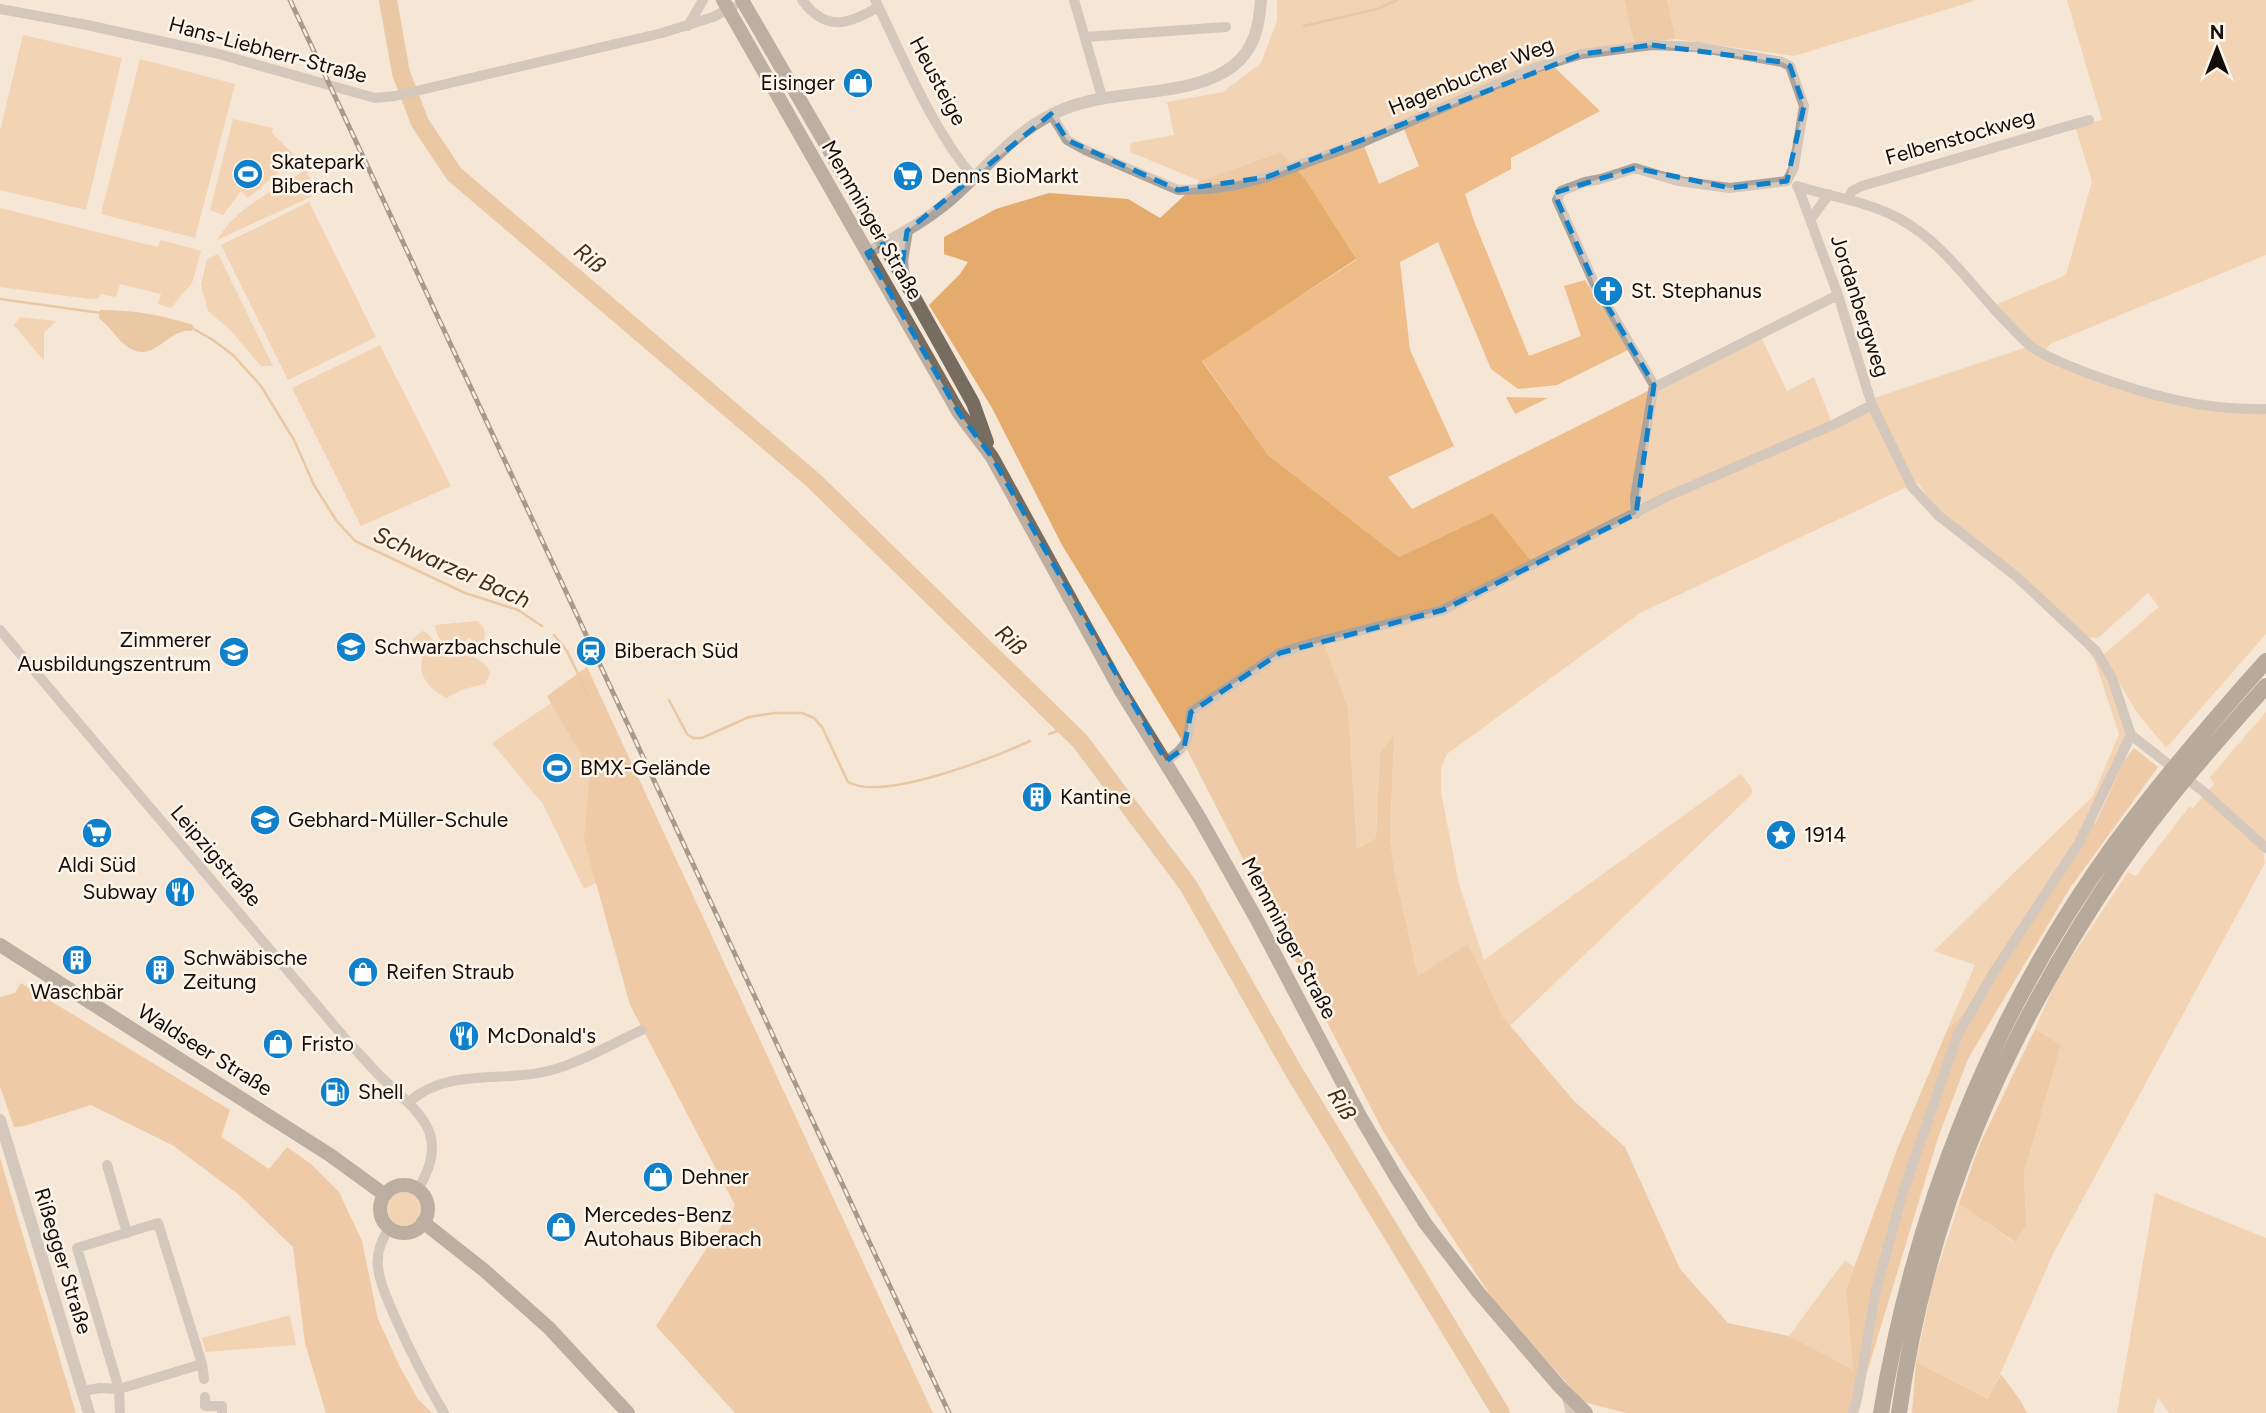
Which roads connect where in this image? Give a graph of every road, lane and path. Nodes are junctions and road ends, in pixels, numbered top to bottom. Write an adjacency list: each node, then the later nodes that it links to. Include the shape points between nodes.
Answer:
1 (703, 0): 9 (street)
2 (802, 0): 6 (street, via 816,15 833,22 848,22)
3 (1074, 0): 11 (street)
4 (1261, 0): 12 (street, via 1255,38 1248,52 1231,67 1181,87)
5 (743, 1): 7 (street, Hans-Liebherr-Straße); 22 (main road, Memminger Straße)
6 (877, 4): 15 (street, Heusteige, via 937,121)
7 (726, 5): 9 (street, Hans-Liebherr-Straße, via 713,17); 23 (main road, Memminger Straße)
8 (0, 9): 9 (street, Hans-Liebherr-Straße, via 215,53 375,98)
9 (688, 26)
10 (1226, 27): 11 (street)
11 (1085, 37): 12 (street)
12 (1102, 97): 13 (street)
13 (1051, 114): 15 (street, via 1014,139); 16 (street, Hagenbucher Weg, via 1067,140 1085,150 1178,190 1208,189 1267,177 1363,142 1532,69 1582,54 1651,45 1698,47 1790,66 1804,106 1794,167)
14 (2090, 120): 19 (street, Felbenstockweg, via 1862,186)
15 (974, 178): 21 (street)
16 (1787, 181): 17 (street); 26 (street, via 1730,188 1678,181 1635,168 1559,193 1557,200 1595,285)
17 (1798, 187): 18 (street); 20 (street, Jordanbergweg)
18 (1829, 194): 19 (street); 20 (street, Jordanbergweg)
19 (1848, 199): 28 (street, via 1899,218 1944,251 2031,346 2061,363 2153,395 2214,408)
20 (1811, 219): 25 (street, Jordanbergweg)
21 (907, 231): 22 (street); 24 (street, via 902,261)
22 (883, 244): 23 (street); 24 (main road, Memminger Straße)
23 (867, 253): 29 (main road, Memminger Straße, via 959,414)
24 (905, 281): 29 (main road, Memminger Straße, via 973,403)
25 (1838, 295): 26 (street); 27 (street, Jordanbergweg)
26 (1654, 385): 30 (street)
27 (1872, 405): 30 (street); 34 (street, Jordanbergweg, via 1912,487 1927,505 2017,577 2096,651 2112,678)
28 (2266, 409)
29 (992, 457): 35 (main road, Memminger Straße, via 1121,691)
30 (1636, 514): 35 (street, via 1443,610 1280,653 1191,712 1184,748)
31 (0, 630): 39 (street, Leipzigstraße, via 348,1042)
32 (2266, 662): 61 (highway, via 2112,848 2032,974 1999,1036 1959,1126 1922,1233 1902,1305)
33 (2266, 687): 62 (highway, via 2200,760 2119,865 2016,1038 1980,1115 1941,1224)
34 (2131, 735): 36 (street); 60 (street, via 2079,843 1958,1034 1903,1192 1876,1290)
35 (1166, 761): 51 (main road, Memminger Straße, via 1257,920 1360,1116 1425,1223)
36 (2266, 848)
37 (0, 945): 43 (main road, Waldseer Straße, via 330,1155)
38 (642, 1030): 39 (street, via 553,1070 443,1082)
39 (409, 1101): 42 (street, Leipzigstraße, via 423,1116 433,1145 430,1166)
40 (0, 1120): 50 (street, Rißegger Straße)
41 (107, 1165): 46 (street)
42 (418, 1189): 43 (main road, via 397,1186); 44 (main road, via 428,1203)
43 (385, 1195): 45 (main road, via 380,1210)
44 (423, 1222): 45 (main road, via 407,1232); 57 (main road, via 549,1328)
45 (390, 1227): 56 (street, via 378,1253 382,1287)
46 (127, 1233): 47 (street, via 158,1223); 49 (street, via 78,1248)
47 (202, 1364): 48 (street); 49 (street)
48 (204, 1379)
49 (119, 1389): 50 (street); 55 (street)
50 (82, 1391): 54 (street, Rißegger Straße)
51 (1566, 1394): 58 (street); 59 (main road, Memminger Straße)
52 (205, 1397): 53 (street, via 205,1406)
53 (222, 1410)
54 (89, 1413)
55 (120, 1413)
56 (444, 1413)
57 (628, 1413)
58 (1571, 1413)
59 (1586, 1413)
60 (1853, 1413)
61 (1881, 1413)
62 (1899, 1413)

